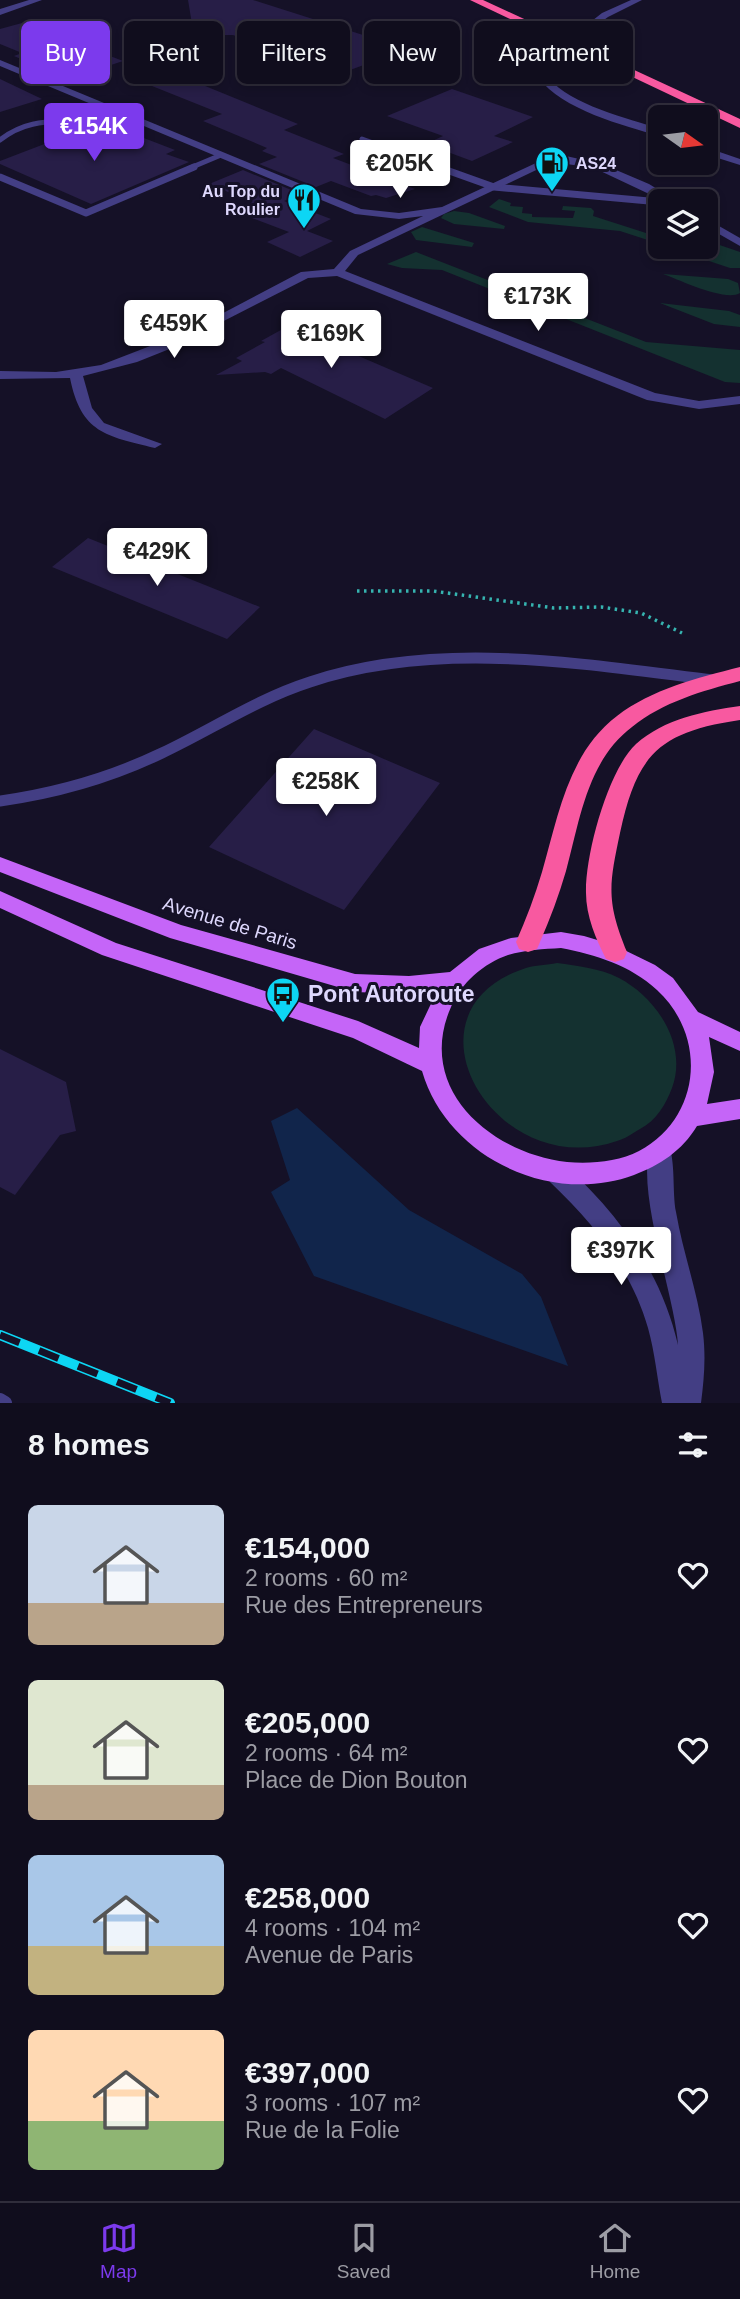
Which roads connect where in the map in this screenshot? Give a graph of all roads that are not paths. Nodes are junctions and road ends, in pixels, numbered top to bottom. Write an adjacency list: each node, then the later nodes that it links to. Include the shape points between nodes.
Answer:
1 (38, 0): 5 (street)
2 (474, 0): 9 (highway)
3 (499, 0): 7 (highway)
4 (638, 0): 10 (street, bridge, via 587,28 545,65 544,78 562,96)
5 (0, 12)
6 (0, 63): 8 (street)
7 (740, 111)
8 (122, 114): 12 (lane, via 26,122); 14 (street)
9 (740, 124)
10 (648, 128)
11 (362, 139): 17 (lane)
12 (0, 140)
13 (718, 154): 15 (street)
14 (221, 155): 16 (lane, via 86,213); 21 (street)
15 (740, 162)
16 (0, 177)
17 (494, 187): 18 (street, via 551,159 569,158); 19 (lane); 20 (street)
18 (651, 189)
19 (648, 201)
20 (441, 210): 21 (street, via 399,216); 23 (street)
21 (359, 212): 23 (street)
22 (718, 229): 24 (street)
23 (372, 233): 25 (street)
24 (740, 243)
25 (338, 272): 26 (street, via 306,275 151,352); 28 (street, via 652,397 699,405)
26 (76, 374): 27 (street); 29 (street, via 81,404 98,426)
27 (0, 375)
28 (740, 401)
29 (155, 444)
30 (740, 674): 31 (highway)
31 (716, 680): 33 (lane, via 476,657 409,659 327,676 281,693 112,775 50,794); 36 (highway, via 636,713 594,753 577,790)
32 (740, 713): 37 (highway, via 671,731 652,743 624,776 596,882 601,919)
33 (0, 801)
34 (0, 864): 38 (main road, Avenue de Paris, via 177,932 355,983 409,985)
35 (0, 899): 41 (main road, via 109,949 358,1030)
36 (528, 942): 37 (main road, via 561,940); 38 (main road, via 501,949)
37 (615, 952): 39 (main road, via 662,981)
38 (454, 980): 41 (main road, via 438,1005 430,1034)
39 (690, 1018): 40 (main road); 43 (main road, via 704,1068)
40 (740, 1042)
41 (431, 1065): 45 (main road, via 443,1098 461,1124 489,1148 516,1162)
42 (740, 1109): 43 (main road)
43 (691, 1117): 44 (main road)
44 (660, 1151): 45 (main road, via 635,1165 602,1173); 49 (street, via 664,1214 690,1332)
45 (558, 1174): 48 (street, via 597,1209 640,1273 662,1332)
46 (0, 1400): 47 (lane)
47 (5, 1403)
48 (675, 1403)
49 (688, 1403)

